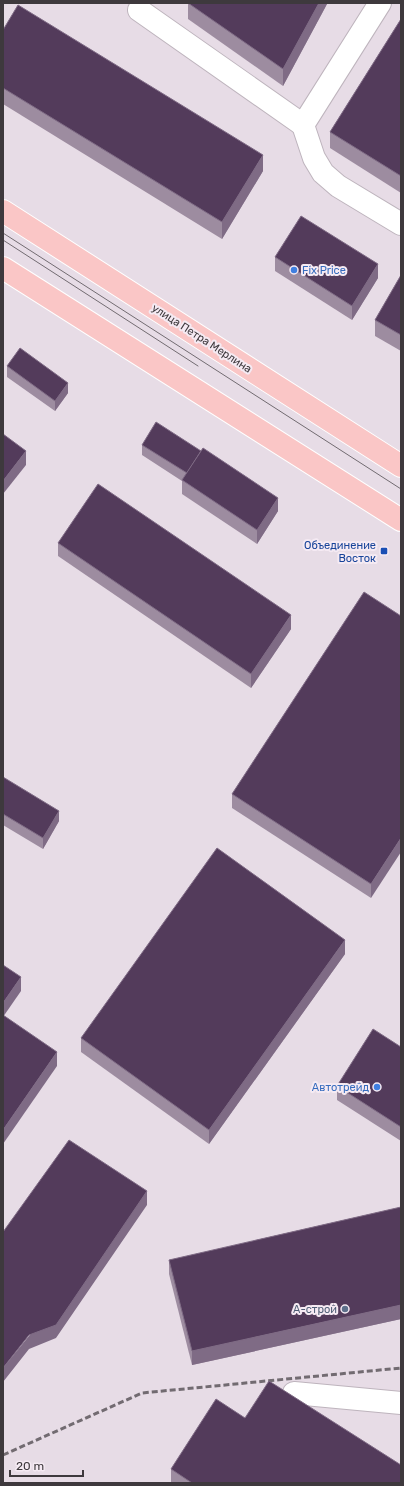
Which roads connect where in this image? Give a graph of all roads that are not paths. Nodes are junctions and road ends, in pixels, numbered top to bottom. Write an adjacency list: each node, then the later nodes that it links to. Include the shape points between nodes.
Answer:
1 (380, 3): 3 (lane)
2 (137, 5): 3 (lane)
3 (303, 125): 5 (lane, via 314,158 323,173 338,186)
4 (3, 211): 7 (main road, улица Петра Мерлина)
5 (401, 224)
6 (3, 268): 8 (main road)
7 (401, 466)
8 (401, 520)
9 (294, 1393): 10 (lane)
10 (401, 1403)

